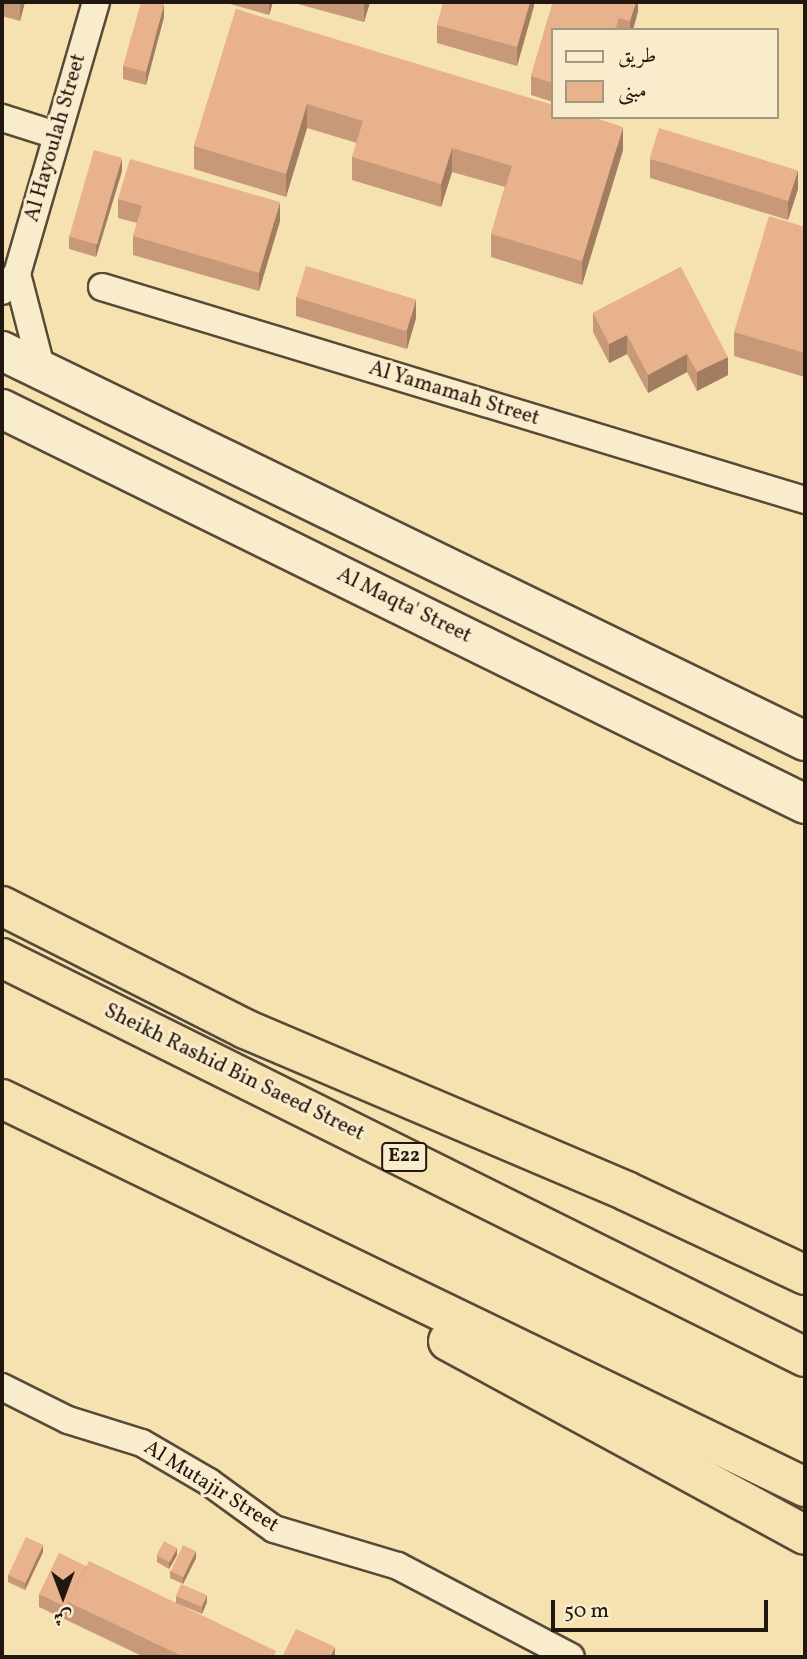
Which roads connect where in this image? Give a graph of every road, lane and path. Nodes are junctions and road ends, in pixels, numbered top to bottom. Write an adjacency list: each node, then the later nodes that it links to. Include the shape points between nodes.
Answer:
1 (96, 2): 3 (street, Al Hayoulah Street)
2 (2, 118): 3 (street)
3 (57, 135): 4 (street, Al Hayoulah Street)
4 (9, 283): 7 (street, Al Hayoulah Street)
5 (102, 287): 9 (street, Al Yamamah Street)
6 (2, 351): 7 (street)
7 (42, 371): 11 (street)
8 (2, 409): 10 (street, Al Maqta' Street)
9 (805, 500)
10 (369, 589): 11 (street, via 422,589 464,610 486,606); 13 (street, Al Maqta' Street)
11 (495, 590): 12 (street)
12 (805, 741)
13 (805, 804)
14 (2, 906): 18 (highway, via 257,1034 626,1191)
15 (2, 958): 19 (highway, Sheikh Rashid Bin Saeed Street / E22)
16 (2, 1099): 17 (highway)
17 (86, 1138): 21 (highway); 22 (highway, via 696,1479)
18 (805, 1275)
19 (805, 1357)
20 (2, 1387): 23 (street, Al Mutajir Street, via 68,1420 142,1443 209,1482 274,1529 398,1566)
21 (805, 1487)
22 (805, 1535)
23 (571, 1657)

